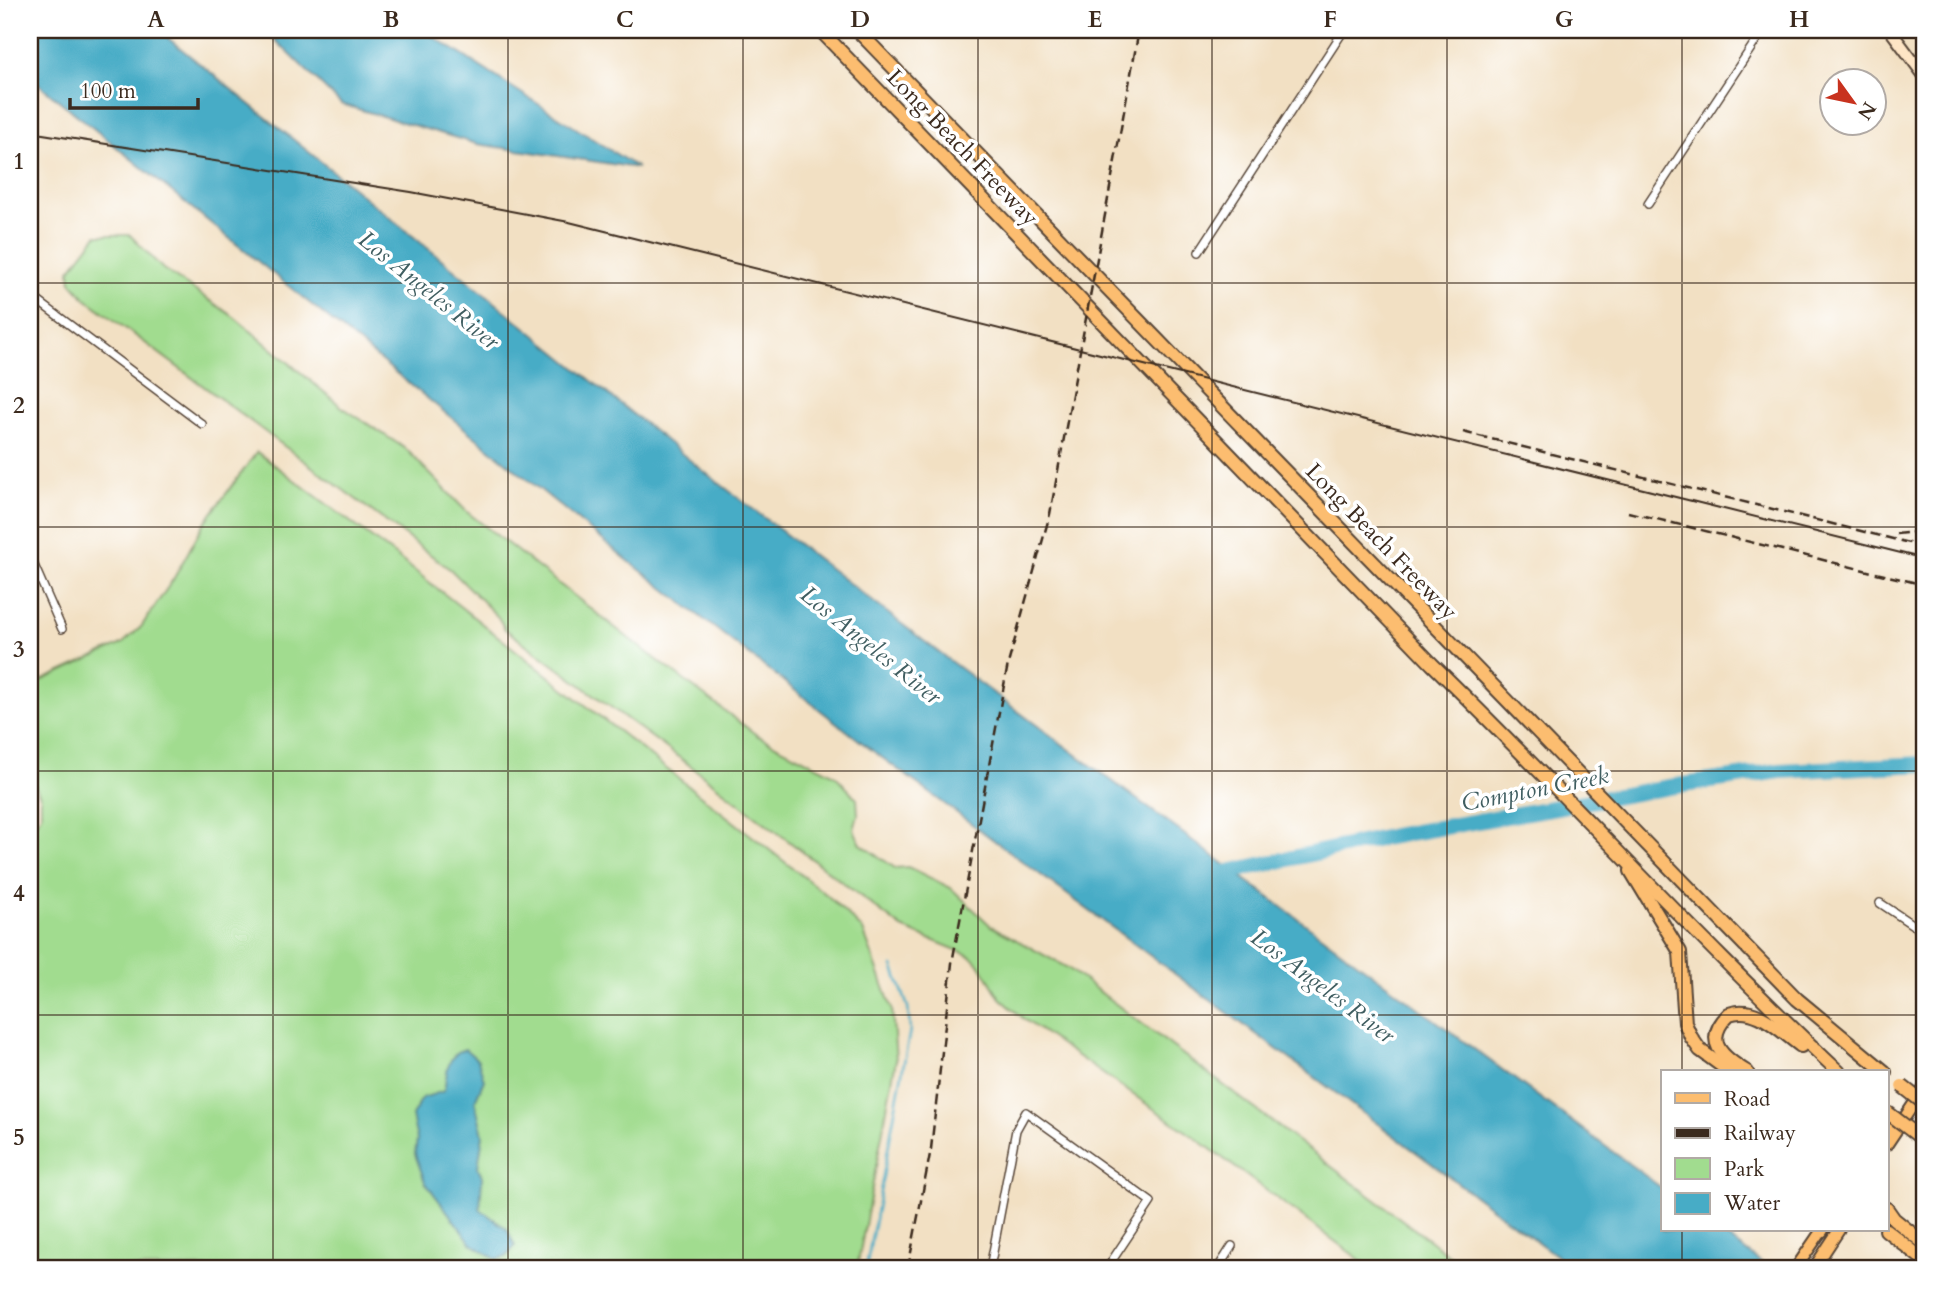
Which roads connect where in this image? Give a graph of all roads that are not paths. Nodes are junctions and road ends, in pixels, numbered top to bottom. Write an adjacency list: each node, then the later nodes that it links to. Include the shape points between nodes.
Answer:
1 (820, 30): 13 (highway, Long Beach Freeway, via 1432,664)
2 (857, 30): 20 (highway, Long Beach Freeway, via 1797,999)
3 (1344, 30): 8 (street)
4 (1763, 30): 7 (street)
5 (1890, 30): 6 (main road)
6 (1925, 77)
7 (1648, 204)
8 (1199, 252)
9 (30, 295): 10 (street)
10 (202, 424)
11 (30, 556): 12 (street)
12 (62, 629)
13 (1618, 850): 16 (highway, via 1680,952 1685,1023 1691,1037 1700,1050); 19 (highway, Long Beach Freeway)
14 (1880, 903): 15 (street)
15 (1925, 933)
16 (1727, 1070)
17 (1744, 1070): 18 (highway, via 1717,1047 1721,1021 1738,1011 1759,1016)
18 (1835, 1070)
19 (1836, 1070)
20 (1882, 1070)
21 (1888, 1075): 23 (highway, Long Beach Freeway, bridge)
22 (1925, 1087): 25 (main road)
23 (1925, 1104)
24 (1888, 1113): 27 (highway, bridge)
25 (1899, 1126): 26 (highway); 28 (main road)
26 (1888, 1132)
27 (1923, 1140)
28 (1888, 1142)
29 (1888, 1210): 33 (highway)
30 (1821, 1232): 36 (main road)
31 (1838, 1232): 40 (main road)
32 (1888, 1232): 35 (highway)
33 (1925, 1244)
34 (1232, 1246): 39 (street)
35 (1925, 1261)
36 (1799, 1265)
37 (990, 1268): 38 (street, via 1016,1130 1026,1112 1151,1202)
38 (1107, 1268)
39 (1218, 1268)
40 (1814, 1268)

